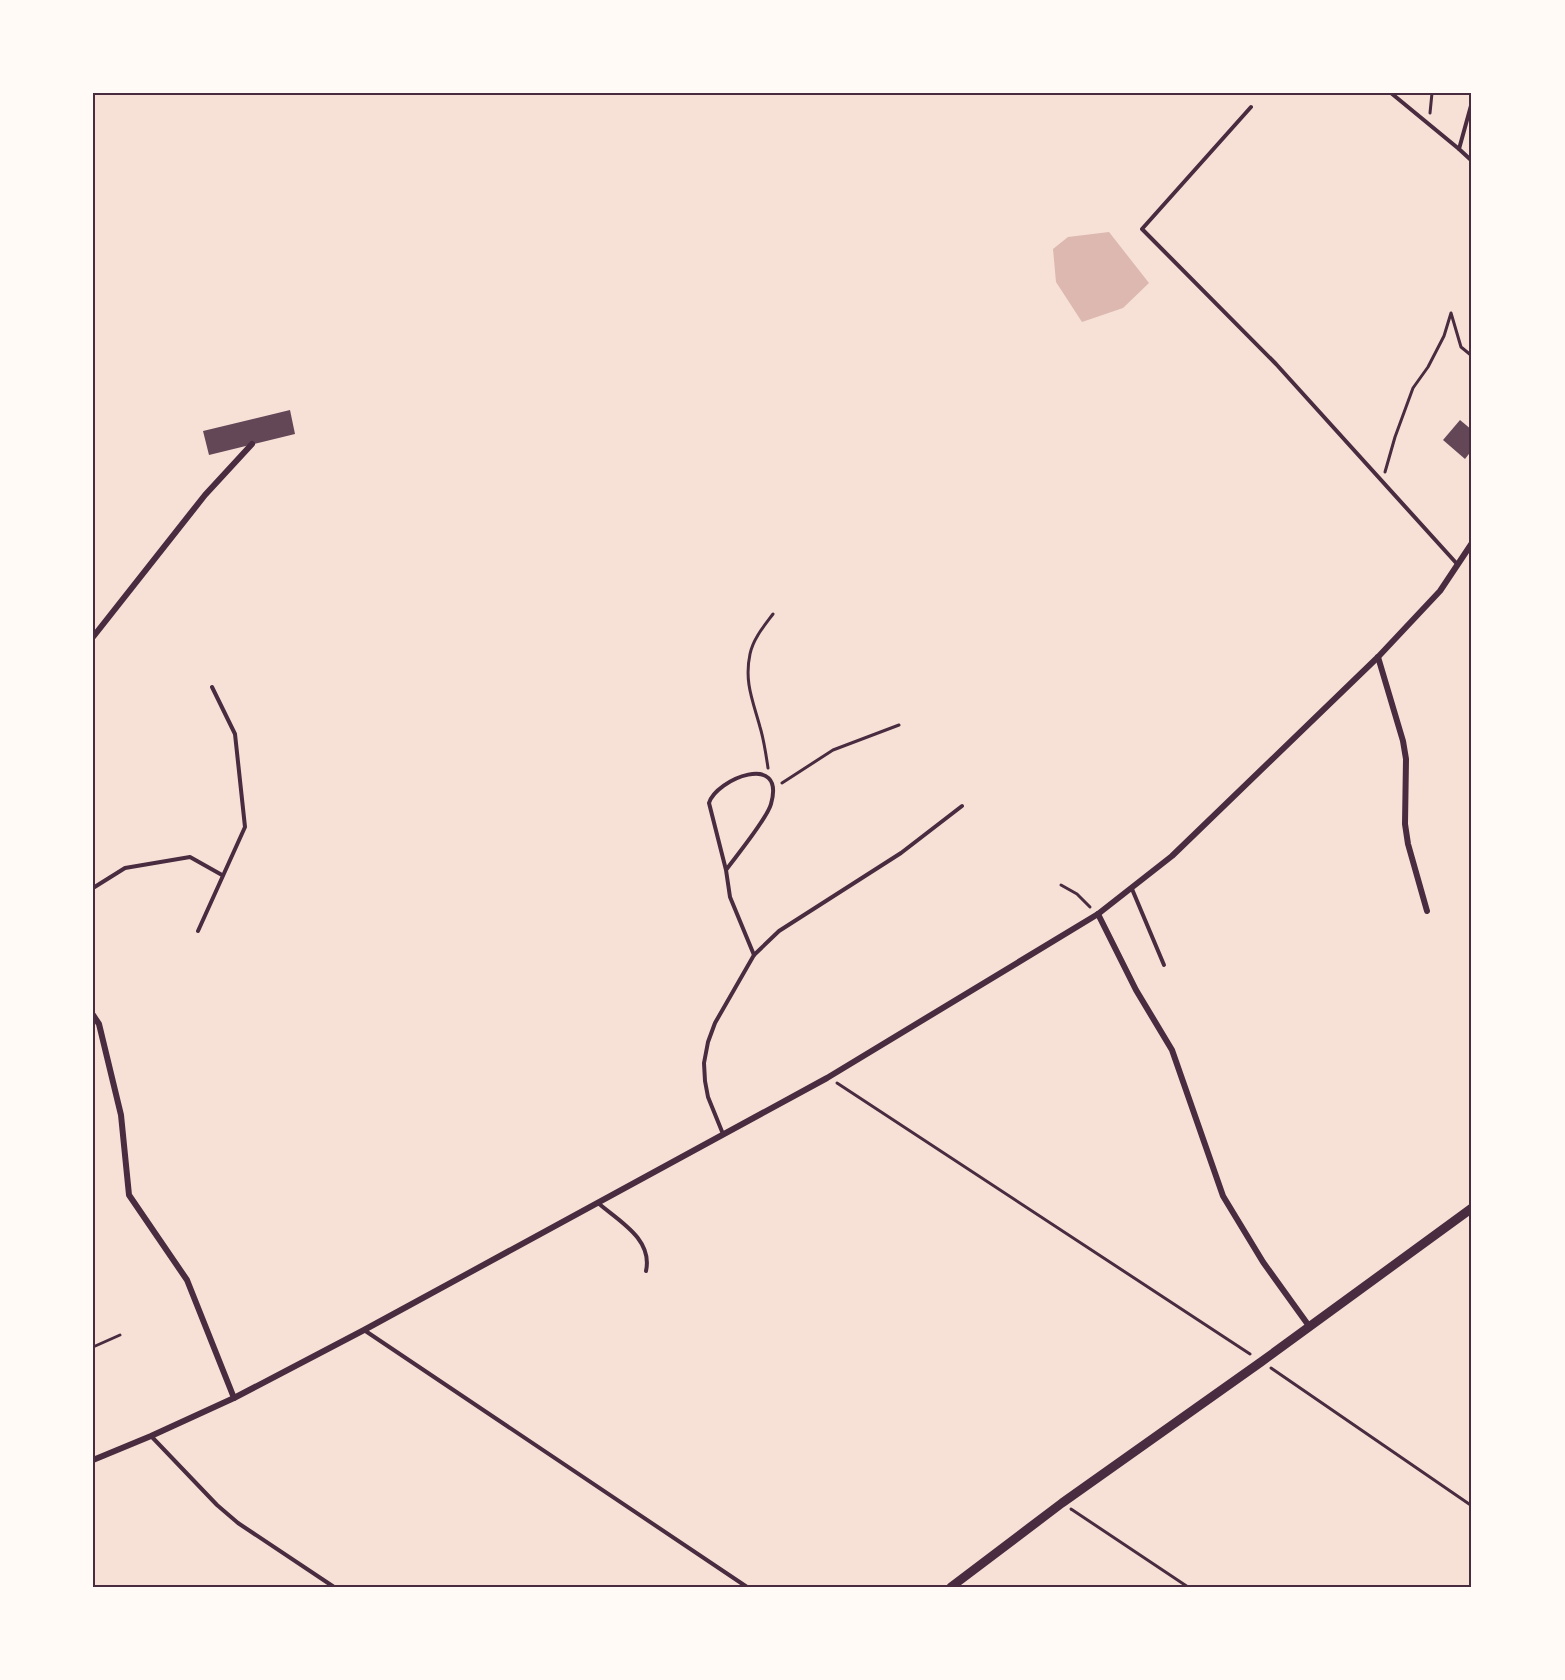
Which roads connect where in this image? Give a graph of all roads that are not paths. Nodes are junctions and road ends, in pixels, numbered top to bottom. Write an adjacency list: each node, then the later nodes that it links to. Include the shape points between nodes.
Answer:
1 (1391, 93): 4 (lane)
2 (1472, 102): 4 (lane)
3 (1251, 107): 8 (lane, via 1142,229 1276,364)
4 (1459, 149): 5 (lane)
5 (1472, 161)
6 (252, 444): 9 (street, via 204,495)
7 (1472, 543): 8 (street)
8 (1458, 566): 10 (street, via 1426,607)
9 (93, 637)
10 (1378, 657): 16 (street, via 1211,820); 17 (street, via 1407,759 1405,824)
11 (212, 687): 14 (lane, via 236,734 245,827)
12 (962, 806): 20 (lane, via 901,853 778,931)
13 (726, 870): 13 (lane, via 771,803 770,779 765,774 750,774 711,796); 20 (lane, via 730,897)
14 (222, 875): 15 (lane, via 190,857 125,868); 19 (lane)
15 (93, 888)
16 (1132, 889): 18 (street); 21 (lane)
17 (1427, 911)
18 (1098, 914): 23 (street, via 828,1077); 27 (street, via 1172,1050 1223,1196 1263,1262)
19 (198, 931)
20 (754, 955): 23 (lane, via 715,1023 704,1063 708,1097)
21 (1164, 965)
22 (93, 1015): 29 (street, via 99,1024 121,1115 129,1194 187,1280)
23 (723, 1135): 24 (street)
24 (598, 1203): 26 (lane, via 642,1241 648,1261); 28 (street)
25 (1472, 1208): 27 (street)
26 (646, 1271)
27 (1309, 1326): 34 (street)
28 (364, 1330): 29 (street); 33 (lane)
29 (234, 1398): 30 (street)
30 (151, 1436): 31 (street); 32 (lane, via 238,1524)
31 (93, 1460)
32 (334, 1587)
33 (747, 1587)
34 (951, 1587)

